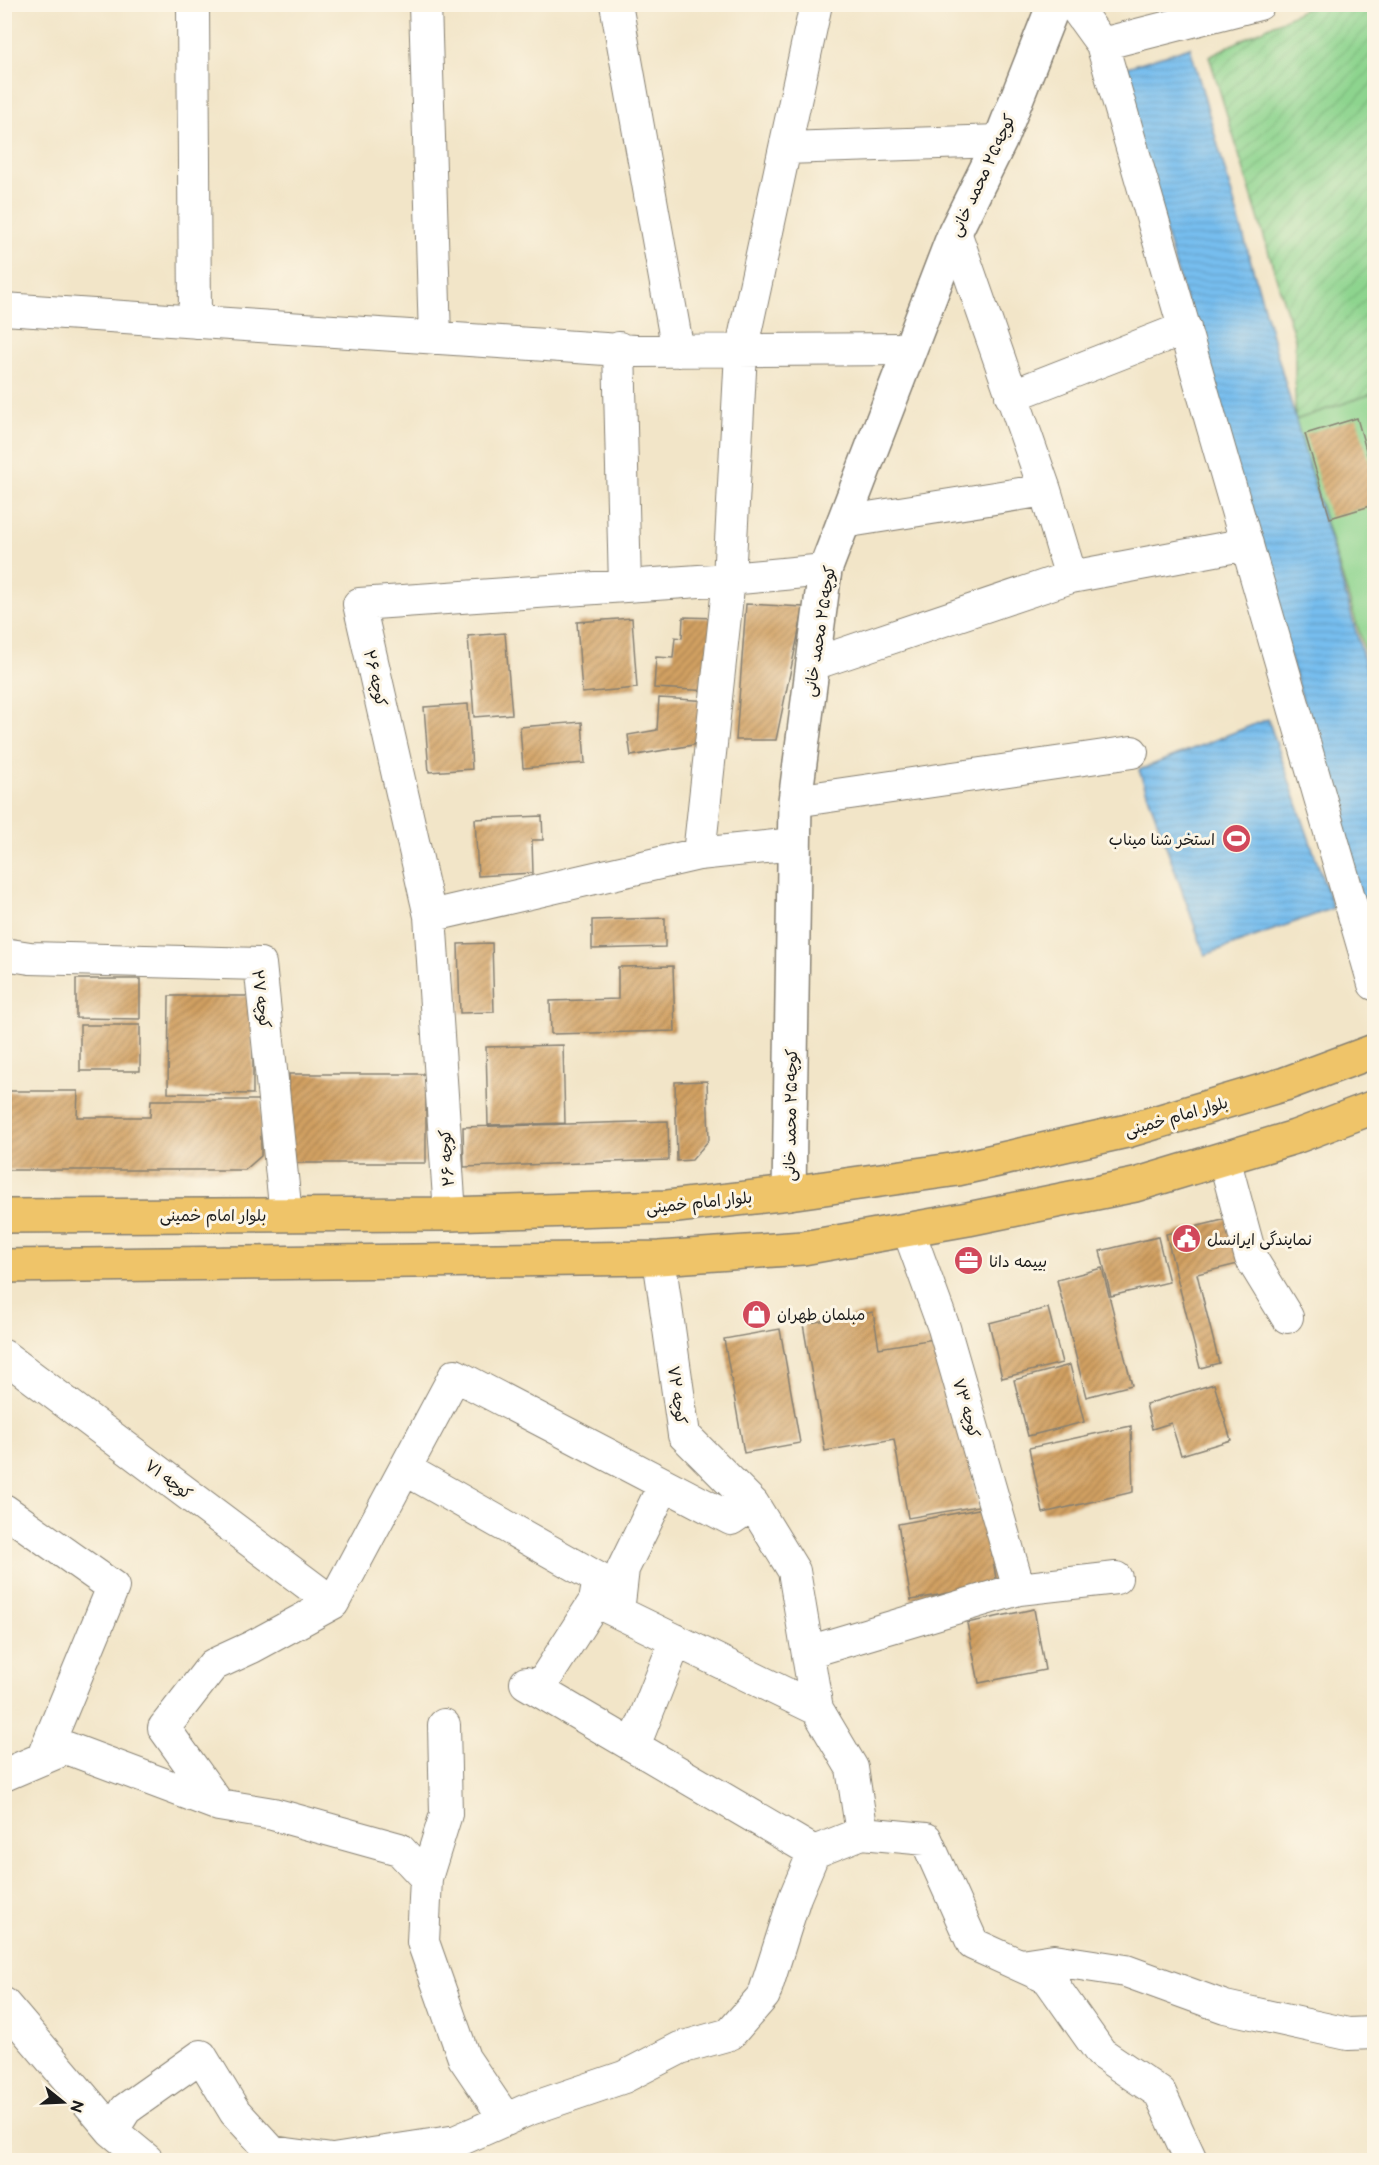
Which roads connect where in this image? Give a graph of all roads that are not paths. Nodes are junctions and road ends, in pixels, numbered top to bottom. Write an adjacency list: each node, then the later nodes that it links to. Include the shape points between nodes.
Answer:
1 (193, 4): 13 (street)
2 (424, 4): 15 (street)
3 (616, 4): 18 (street)
4 (816, 4): 10 (street)
5 (1054, 4): 9 (street, کوچه۲۵ محمد خانی)
6 (1073, 4): 8 (street)
7 (1259, 4): 8 (street)
8 (1102, 44): 14 (street)
9 (1000, 141): 10 (street); 11 (street, کوچه۲۵ محمد خانی)
10 (785, 148): 19 (street)
11 (955, 232): 17 (street, کوچه۲۵ محمد خانی); 20 (street)
12 (4, 309): 13 (street)
13 (195, 322): 15 (street)
14 (1185, 328): 20 (street); 23 (street)
15 (435, 338): 16 (street)
16 (619, 348): 18 (street); 27 (street)
17 (909, 349): 19 (street); 22 (street, کوچه۲۵ محمد خانی)
18 (678, 351): 19 (street)
19 (741, 352): 26 (street)
20 (1011, 396): 21 (street)
21 (1045, 490): 22 (street); 25 (street)
22 (843, 522): 24 (street, کوچه۲۵ محمد خانی)
23 (1247, 544): 25 (street); 35 (street)
24 (825, 570): 26 (street, کوچه ۲۶); 28 (street, کوچه۲۵ محمد خانی)
25 (1071, 577): 28 (street)
26 (729, 579): 27 (street, کوچه ۲۶); 32 (street)
27 (625, 586): 33 (street, کوچه ۲۶, via 359,604)
28 (813, 664): 30 (street, کوچه۲۵ محمد خانی)
29 (1132, 752): 30 (street)
30 (795, 801): 31 (street, کوچه۲۵ محمد خانی)
31 (794, 844): 32 (street); 39 (street, کوچه۲۵ محمد خانی)
32 (699, 854): 33 (street)
33 (429, 916): 41 (street, کوچه ۲۶)
34 (4, 954): 40 (street, کوچه ۲۷, via 260,964)
35 (1374, 984)
36 (1374, 1051): 39 (main road, بلوار امام خمینی, via 1285,1084 1127,1131 958,1169)
37 (1374, 1107): 38 (main road)
38 (1224, 1158): 43 (main road, via 1136,1185); 46 (street, via 1251,1258)
39 (789, 1193): 41 (main road, بلوار امام خمینی, via 668,1207)
40 (286, 1215): 41 (main road, بلوار امام خمینی); 42 (main road, بلوار امام خمینی)
41 (450, 1215)
42 (4, 1216)
43 (908, 1229): 44 (main road, via 802,1248); 53 (street, کوچه ۷۳, via 944,1329)
44 (658, 1258): 45 (main road); 50 (street, کوچه ۷۲, via 684,1435)
45 (4, 1266)
46 (1287, 1317)
47 (4, 1356): 54 (street, کوچه ۷۱)
48 (405, 1468): 49 (street, via 454,1375); 54 (street); 55 (street, via 599,1579)
49 (664, 1485): 50 (street, via 731,1519); 55 (street)
50 (753, 1504): 57 (street, کوچه ۷۲, via 794,1570)
51 (4, 1510): 61 (street, via 113,1587)
52 (1116, 1578): 53 (street)
53 (1019, 1589): 57 (street)
54 (333, 1603): 63 (street, via 213,1665 164,1728)
55 (606, 1607): 56 (street); 60 (street, via 532,1687)
56 (675, 1640): 58 (street); 60 (street)
57 (808, 1652): 58 (street, کوچه ۷۲)
58 (817, 1709): 64 (street, via 852,1768)
59 (444, 1725): 66 (street, via 446,1814)
60 (634, 1746): 65 (street)
61 (42, 1759): 62 (street); 63 (street, via 67,1748)
62 (4, 1775)
63 (219, 1805): 66 (street, via 273,1814 399,1849)
64 (862, 1833): 65 (street); 67 (street, via 926,1839 973,1944)
65 (814, 1852): 70 (street, via 795,1897 764,1995 730,2034 680,2048 624,2077)
66 (426, 1878): 70 (street, via 423,1942 464,2058)
67 (1020, 1965): 69 (street, via 1054,1960 1126,1971 1225,2007 1348,2034); 74 (street, via 1048,1978 1101,2053 1160,2093)
68 (4, 2004): 71 (street)
69 (1374, 2033)
70 (506, 2120): 73 (street, via 457,2141)
71 (112, 2132): 72 (street); 73 (street, via 126,2109 201,2056 235,2112 272,2152)
72 (147, 2160)
73 (333, 2160)
74 (1191, 2160)

